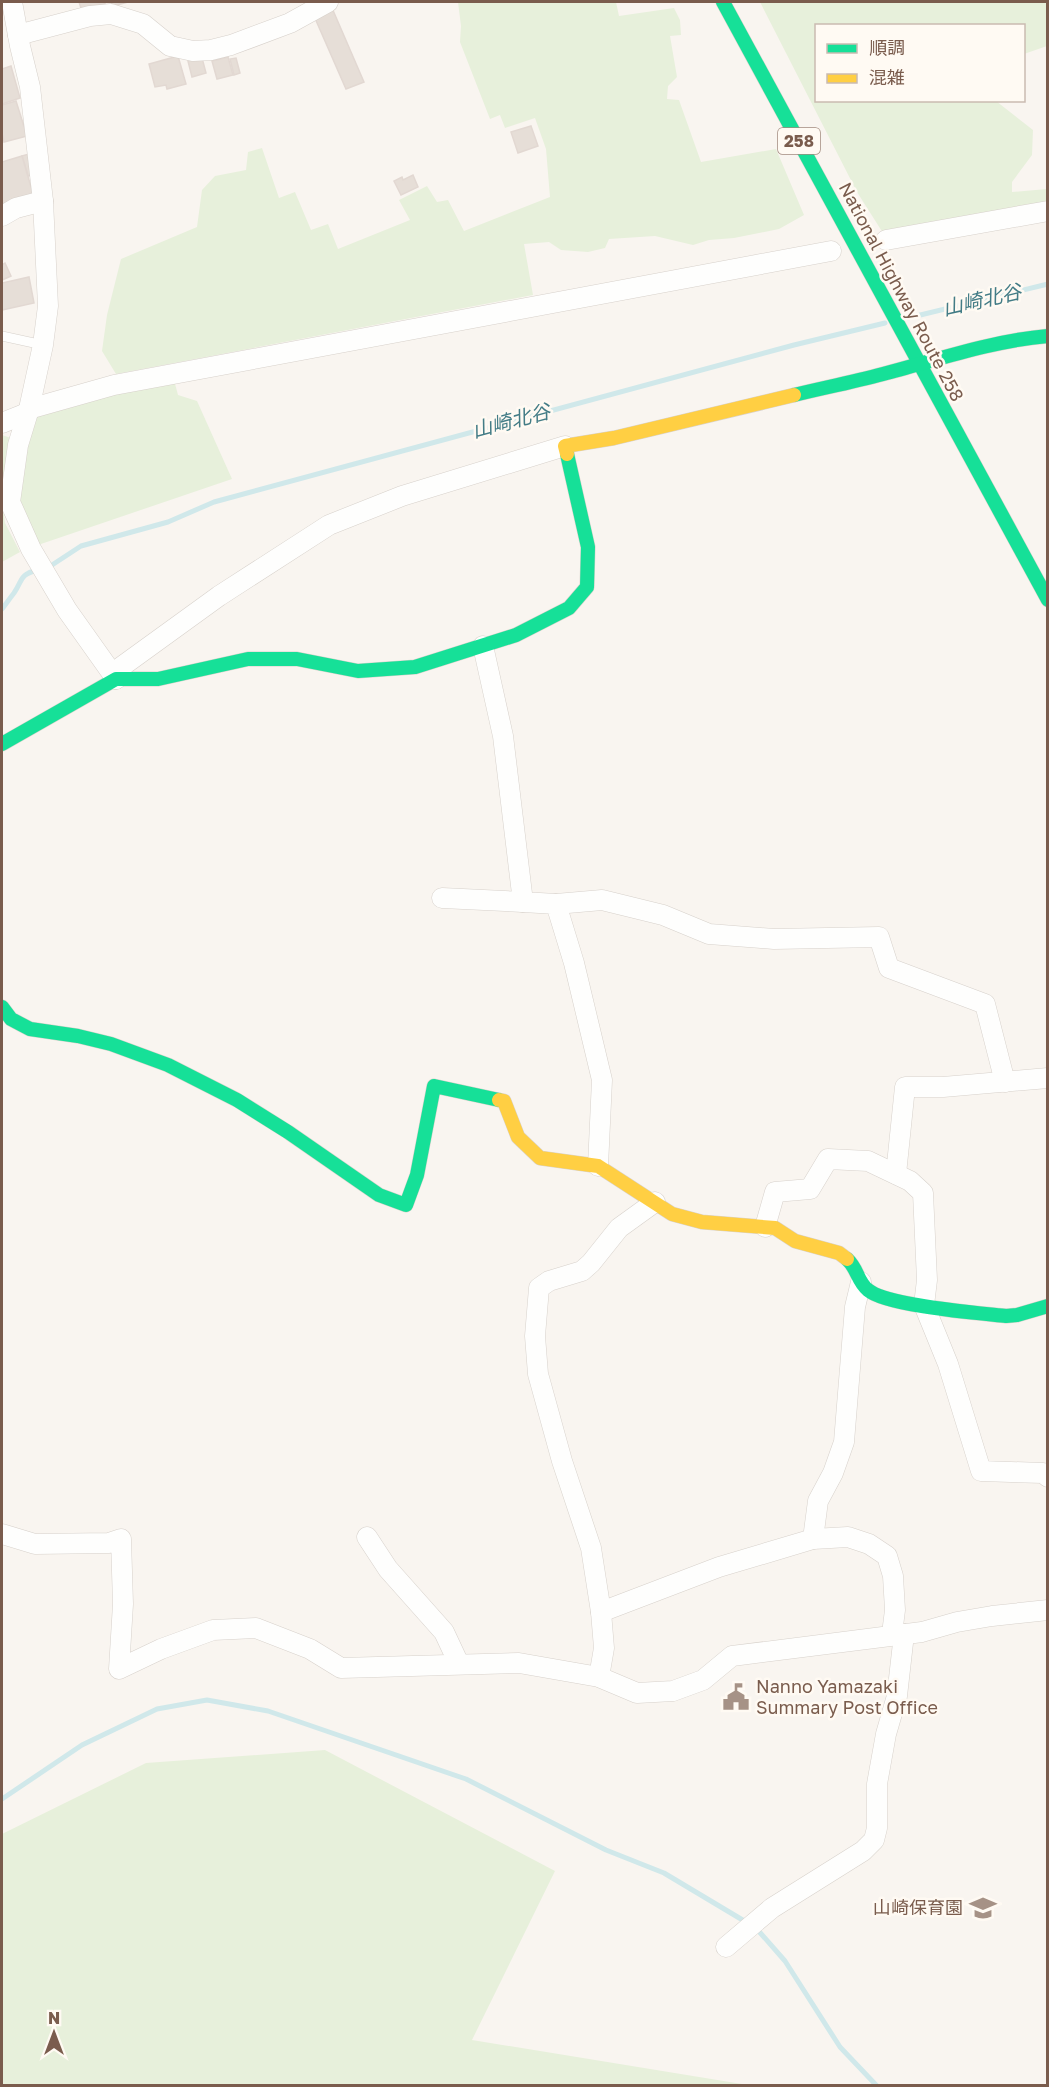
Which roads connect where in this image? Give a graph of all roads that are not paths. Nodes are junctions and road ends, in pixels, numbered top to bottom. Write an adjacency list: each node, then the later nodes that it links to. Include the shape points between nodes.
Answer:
1 (12, 2): 4 (street)
2 (328, 2): 4 (street, via 290,23 211,50 170,46 143,24 111,14 90,16)
3 (723, 2): 13 (main road, National Highway Route 258 / 258)
4 (13, 44): 5 (street, via 30,87)
5 (43, 201): 7 (street); 12 (street, via 48,306)
6 (1047, 212): 8 (street)
7 (2, 216)
8 (886, 240)
9 (831, 251): 14 (street, via 114,385)
10 (2, 336): 12 (lane)
11 (1047, 336): 13 (main road)
12 (43, 345): 14 (street)
13 (919, 364): 16 (main road, via 614,438); 17 (main road, National Highway Route 258 / 258)
14 (28, 411): 15 (street); 19 (street, via 18,446 10,502 31,549 67,610)
15 (2, 423)
16 (565, 446): 18 (main road, via 588,547 587,587 569,608 516,635); 19 (street, via 402,496 329,525 201,609 121,667)
17 (1047, 600)
18 (483, 645): 19 (main road, via 415,667 358,671 297,659 248,659 158,680); 22 (street, via 503,736)
19 (116, 679): 20 (main road)
20 (2, 744)
21 (442, 898): 22 (street)
22 (523, 902): 23 (street)
23 (556, 904): 26 (street, via 602,900 663,915 709,934 774,939 879,937 889,968 986,1004); 27 (street, via 602,1080)
24 (2, 1007): 27 (main road, via 11,1019 30,1029 111,1044 168,1065 246,1105 379,1195 406,1205 417,1175 434,1086 504,1101 518,1137 540,1158)
25 (1047, 1078): 26 (street)
26 (1005, 1082): 28 (street, via 905,1087)
27 (598, 1166): 29 (main road)
28 (896, 1174): 30 (street, via 868,1161 828,1159 810,1189 776,1192); 32 (street, via 923,1193 927,1280)
29 (655, 1202): 30 (main road, via 672,1214 702,1222); 39 (street, via 619,1228 582,1271 538,1288 538,1374 591,1548)
30 (765, 1227): 31 (main road, via 775,1228 795,1241 839,1253 855,1266)
31 (861, 1282): 32 (main road, via 869,1291 886,1298); 37 (street, via 855,1307 844,1442 818,1501)
32 (924, 1305): 33 (main road, via 1006,1316); 34 (street, via 948,1364 981,1471 1043,1473)
33 (1047, 1306)
34 (1047, 1477)
35 (2, 1534): 41 (street, via 35,1545 109,1543 121,1539 119,1669 213,1630 256,1628 310,1649 341,1668)
36 (367, 1537): 41 (street, via 388,1569 444,1632)
37 (813, 1539): 39 (street, via 719,1567); 40 (street, via 848,1537 887,1556 893,1576)
38 (1047, 1610): 40 (street)
39 (601, 1612): 42 (street, via 604,1648)
40 (898, 1634): 42 (street, via 732,1656 703,1680 673,1691 637,1693); 43 (street, via 897,1696 877,1784 874,1840 863,1851 772,1908)
41 (459, 1664): 42 (street, via 519,1664)
42 (599, 1677)
43 (726, 1947)

